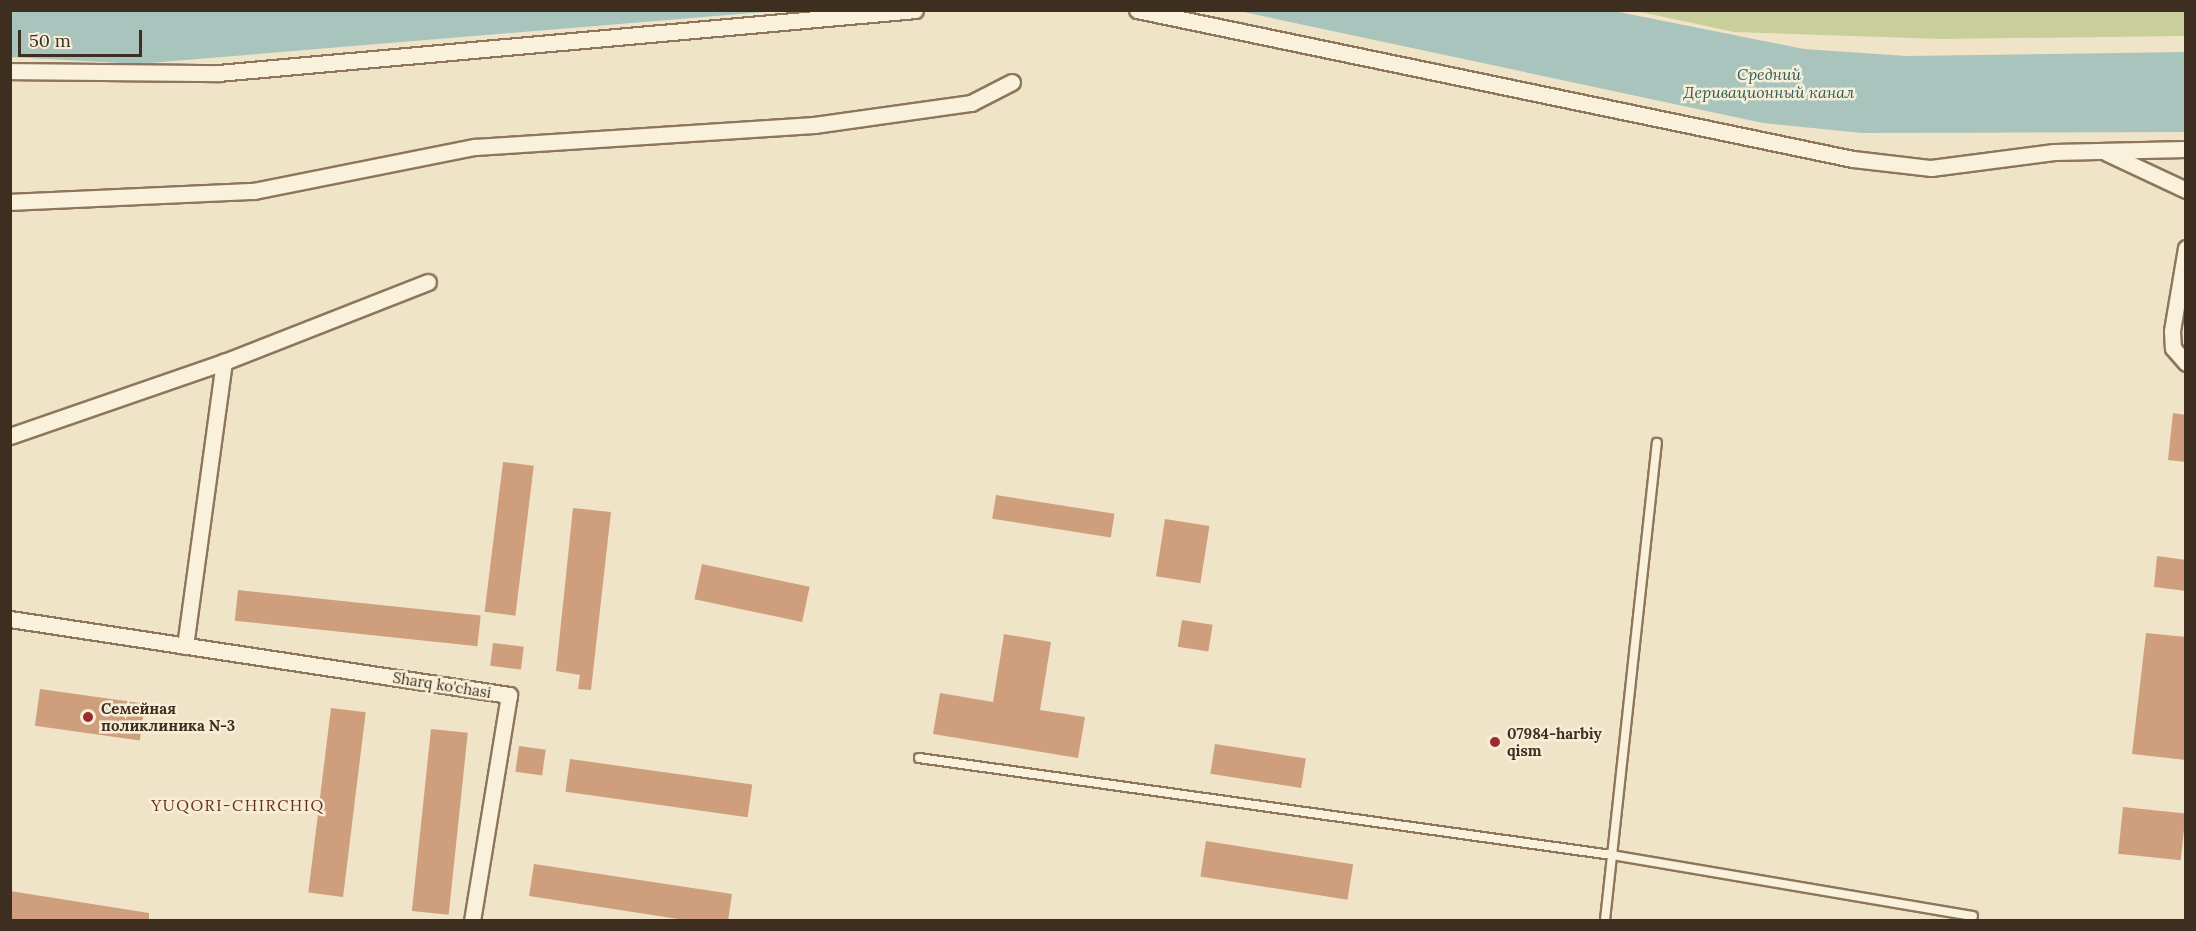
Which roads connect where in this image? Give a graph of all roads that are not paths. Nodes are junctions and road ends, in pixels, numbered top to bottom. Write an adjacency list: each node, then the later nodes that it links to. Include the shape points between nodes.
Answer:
1 (915, 10): 3 (street, via 218,73)
2 (1137, 10): 6 (street, via 1853,159 1930,168)
3 (10, 71)
4 (1012, 82): 8 (street, via 971,103 814,125 475,147 254,191)
5 (2186, 148): 6 (street)
6 (2101, 151): 7 (street)
7 (2186, 190)
8 (10, 202)
9 (2186, 248): 12 (street, via 2172,331 2174,348)
10 (428, 282): 11 (street)
11 (224, 362): 13 (street); 16 (street)
12 (2186, 363)
13 (10, 436)
14 (1658, 442): 18 (lane)
15 (10, 619): 16 (street, Sharq ko'chasi)
16 (185, 646): 20 (street, Sharq ko'chasi, via 509,695)
17 (919, 758): 18 (lane)
18 (1612, 855): 19 (lane); 21 (lane)
19 (1973, 916)
20 (472, 921)
21 (1605, 921)

